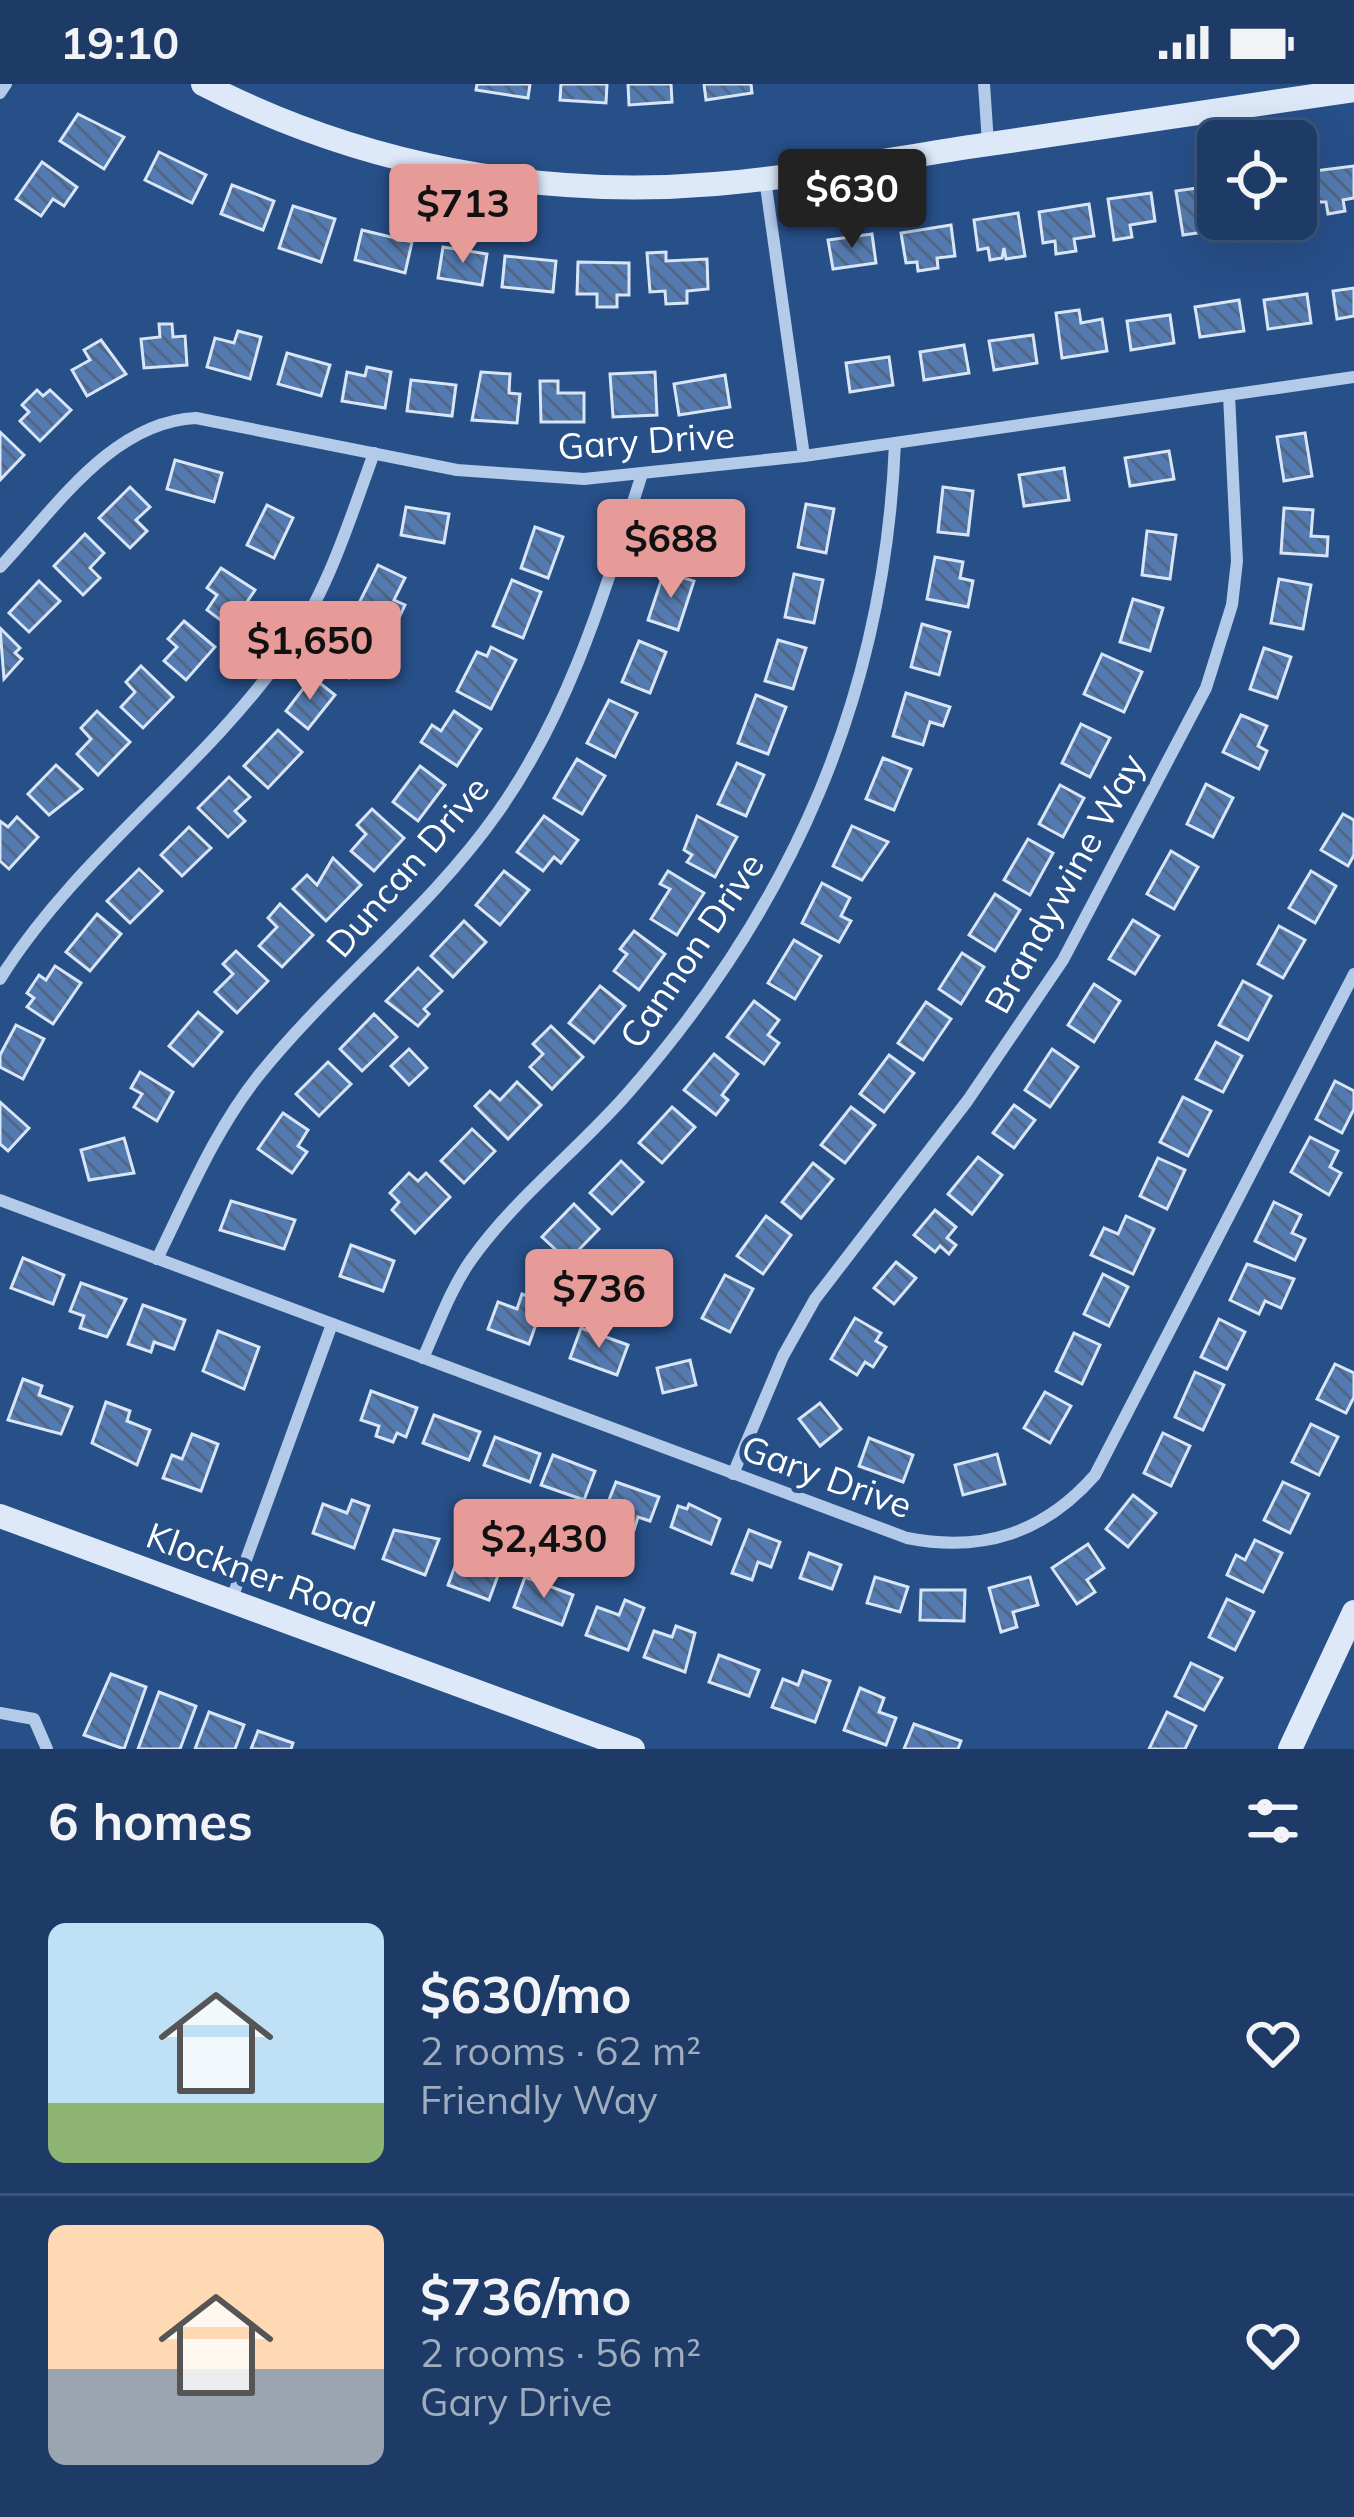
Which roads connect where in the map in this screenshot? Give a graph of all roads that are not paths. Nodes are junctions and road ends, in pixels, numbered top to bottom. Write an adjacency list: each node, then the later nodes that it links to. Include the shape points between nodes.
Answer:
1 (6, 84): 5 (street)
2 (203, 84): 7 (street, via 356,146 484,176 632,188)
3 (984, 84): 6 (street)
4 (1354, 90): 6 (street)
5 (0, 93)
6 (988, 144): 7 (street)
7 (765, 178): 12 (street)
8 (1354, 376): 9 (street, Gary Drive)
9 (1229, 394): 10 (street, Gary Drive); 21 (street, Brandywine Way, via 1237,561 1206,688 1064,960 815,1299)
10 (895, 442): 12 (street, Gary Drive); 20 (street, Cannon Drive, via 891,536 874,633 806,828 766,904 688,1018 628,1094 474,1255)
11 (374, 453): 13 (street, Gary Drive, via 513,476); 14 (street, Gary Drive, via 196,418 146,427 110,453); 16 (street, via 331,571 285,653 50,910)
12 (804, 455): 13 (street, Gary Drive)
13 (641, 477): 18 (street, Duncan Drive, via 579,665 526,770 457,865 261,1073 211,1147)
14 (0, 567)
15 (1354, 974): 21 (street, Gary Drive, via 1112,1449 1075,1498 1024,1531 938,1544)
16 (0, 979)
17 (0, 1200): 18 (street, Gary Drive)
18 (157, 1259): 19 (street, Gary Drive)
19 (332, 1324): 20 (street, Gary Drive); 23 (street)
20 (423, 1358): 21 (street, Gary Drive)
21 (733, 1474)
22 (0, 1516): 23 (street, Klockner Road)
23 (231, 1602): 27 (street, Klockner Road)
24 (1354, 1612): 28 (street)
25 (0, 1713): 26 (street, via 34,1720)
26 (47, 1749)
27 (633, 1749)
28 (1290, 1749)

